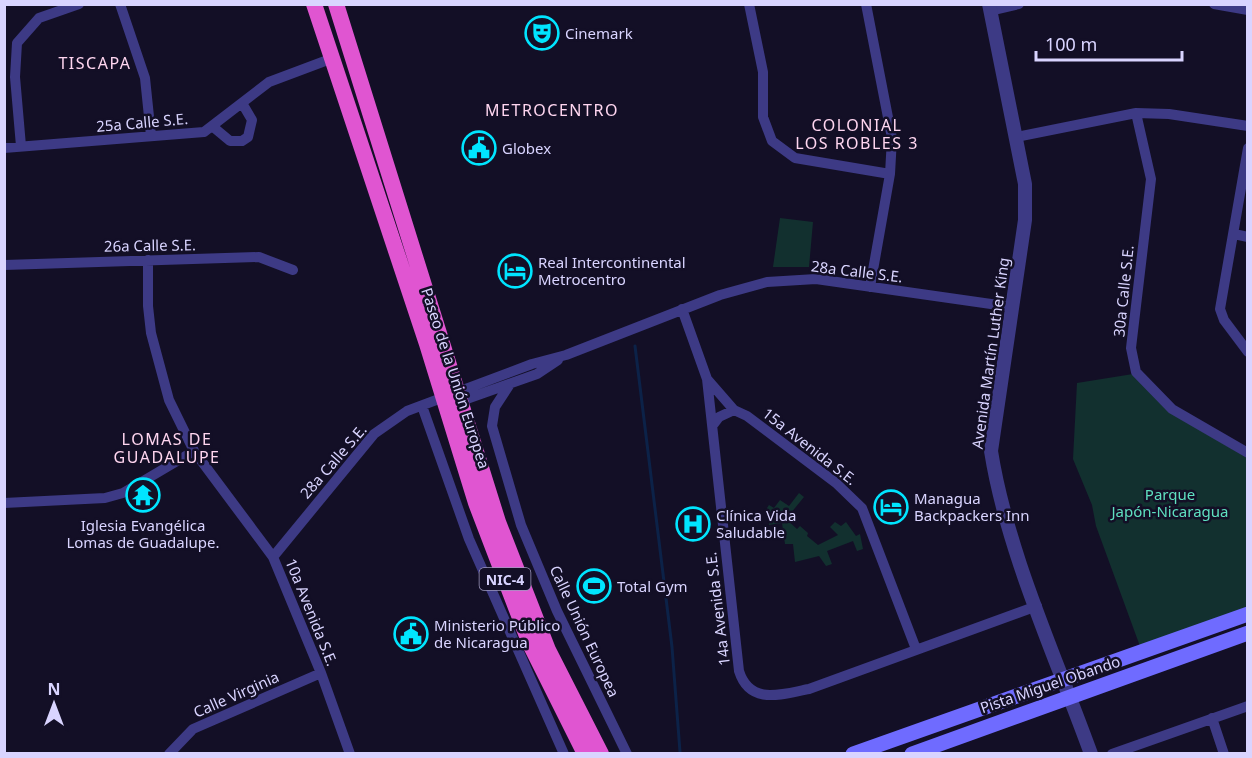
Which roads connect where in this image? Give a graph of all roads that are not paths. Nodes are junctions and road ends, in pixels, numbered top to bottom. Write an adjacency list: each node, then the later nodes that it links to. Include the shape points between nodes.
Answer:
1 (79, 4): 18 (street, via 39,18 17,43 15,77)
2 (120, 4): 16 (street, via 144,78)
3 (314, 4): 11 (highway, Paseo de la Unión Europea / NIC-4)
4 (336, 4): 34 (highway, Paseo de la Unión Europea / NIC-4)
5 (749, 4): 21 (street, via 763,72 763,117 772,141 795,158)
6 (866, 4): 21 (street, via 890,120)
7 (1019, 4): 9 (street)
8 (1214, 4): 10 (street)
9 (989, 8): 17 (street, Avenida Martín Luther King)
10 (1248, 10)
11 (333, 58): 12 (street, 25a Calle S.E., via 269,82); 34 (highway, Paseo de la Unión Europea / NIC-4, via 410,292)
12 (242, 103): 14 (street, 25a Calle S.E.); 14 (street, via 252,120 248,137 230,141)
13 (1136, 113): 15 (street); 17 (street); 39 (street, 30a Calle S.E., via 1151,179 1131,348 1136,372 1172,408)
14 (212, 126): 16 (street, 25a Calle S.E., via 204,132)
15 (1248, 126)
16 (151, 136): 18 (street, 25a Calle S.E.)
17 (1016, 137): 28 (street, Avenida Martín Luther King, via 1025,184 1025,220)
18 (21, 146): 19 (street, 25a Calle S.E.)
19 (4, 148)
20 (1248, 148): 22 (street)
21 (890, 174): 27 (street)
22 (1234, 234): 23 (street); 30 (street, via 1220,309)
23 (1248, 237)
24 (148, 260): 25 (street, 26a Calle S.E.); 26 (street, 26a Calle S.E., via 260,257); 38 (street, 10a Avenida S.E., via 147,306 158,364 169,400)
25 (4, 265)
26 (293, 270)
27 (870, 287): 28 (street, 28a Calle S.E.); 29 (street, 28a Calle S.E., via 816,279 767,282)
28 (1012, 307): 42 (street, Avenida Martín Luther King, via 991,451 996,482)
29 (682, 309): 31 (street, 28a Calle S.E.); 32 (street, 14a Avenida S.E.)
30 (1248, 352)
31 (566, 355): 33 (street, 28a Calle S.E., via 537,374); 34 (street, 28a Calle S.E., via 532,364)
32 (707, 379): 36 (street, 15a Avenida S.E.); 37 (street, 14a Avenida S.E.)
33 (510, 384): 34 (street, 28a Calle S.E.); 56 (street, Calle Unión Europea, via 495,407 492,426 517,515 557,611)
34 (454, 396): 35 (street, 28a Calle S.E.); 54 (highway, Paseo de la Unión Europea / NIC-4, via 476,503 521,622); 55 (highway, NIC-4, via 484,491 548,650)
35 (422, 406): 41 (street, 28a Calle S.E., via 393,419 374,434); 53 (street, via 469,539)
36 (734, 410): 37 (street); 45 (street, 15a Avenida S.E., via 836,483 862,508)
37 (713, 424): 45 (street, 14a Avenida S.E., via 740,671 751,691 772,696 809,689)
38 (194, 451): 40 (street, via 123,493 105,498); 41 (street, 10a Avenida S.E.)
39 (1248, 453)
40 (4, 503)
41 (273, 557): 46 (street, 10a Avenida S.E.)
42 (1037, 606): 45 (street); 47 (street, Avenida Martín Luther King)
43 (1248, 614): 47 (main road, Pista Miguel Obando)
44 (1248, 633): 48 (main road, Pista Miguel Obando)
45 (916, 650)
46 (321, 673): 51 (street, Calle Virginia, via 192,729); 52 (street, 10a Avenida S.E.)
47 (1063, 679): 48 (street, Avenida Martín Luther King); 57 (main road, Pista Miguel Obando)
48 (1070, 697): 58 (main road, Pista Miguel Obando); 59 (street, Avenida Martín Luther King)
49 (1248, 706): 50 (street)
50 (1212, 718): 60 (street); 61 (street)
51 (169, 753)
52 (350, 753)
53 (564, 753)
54 (585, 753)
55 (601, 753)
56 (627, 753)
57 (853, 753)
58 (912, 753)
59 (1091, 753)
60 (1112, 753)
61 (1224, 753)

